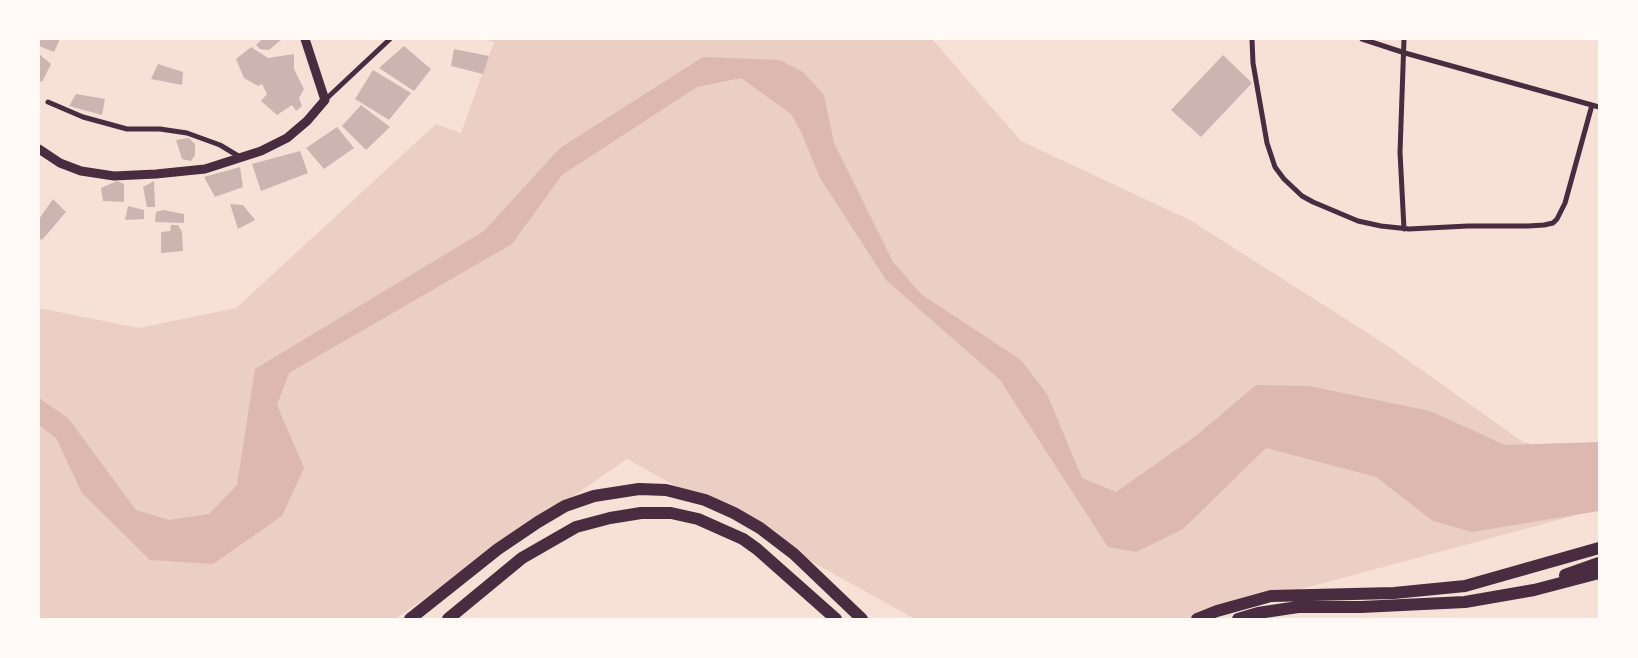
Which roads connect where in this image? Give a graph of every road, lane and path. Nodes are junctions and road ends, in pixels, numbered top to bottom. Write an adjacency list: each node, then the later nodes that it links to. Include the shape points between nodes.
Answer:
1 (305, 39): 7 (street)
2 (390, 39): 7 (street)
3 (1252, 39): 13 (street, via 1267,143 1273,162 1284,179 1302,196 1340,214 1358,221)
4 (1362, 39): 6 (street)
5 (1404, 39): 6 (street)
6 (1405, 53): 9 (street); 13 (street, via 1400,134)
7 (325, 100): 12 (street, via 287,138)
8 (48, 102): 12 (street, via 83,117 127,129 186,133 220,145)
9 (1592, 105): 10 (street); 13 (street, via 1565,203 1553,222 1528,226)
10 (1599, 107)
11 (39, 149): 12 (street, via 60,163 81,171 114,176 205,169)
12 (241, 157)
13 (1404, 229)
14 (1599, 548): 24 (main road, via 1465,586 1394,593 1271,596)
15 (482, 562): 18 (main road); 20 (main road); 23 (main road, via 565,506 594,496 666,490 705,500 760,528 794,554)
16 (1599, 563): 19 (main road)
17 (1599, 573): 19 (main road)
18 (497, 579): 21 (main road); 22 (main road, via 522,558 576,527 641,513 671,513 698,519 742,538)
19 (1534, 590): 25 (main road, via 1465,602 1298,607)
20 (410, 619)
21 (448, 619)
22 (836, 619)
23 (862, 619)
24 (1197, 619)
25 (1238, 619)

